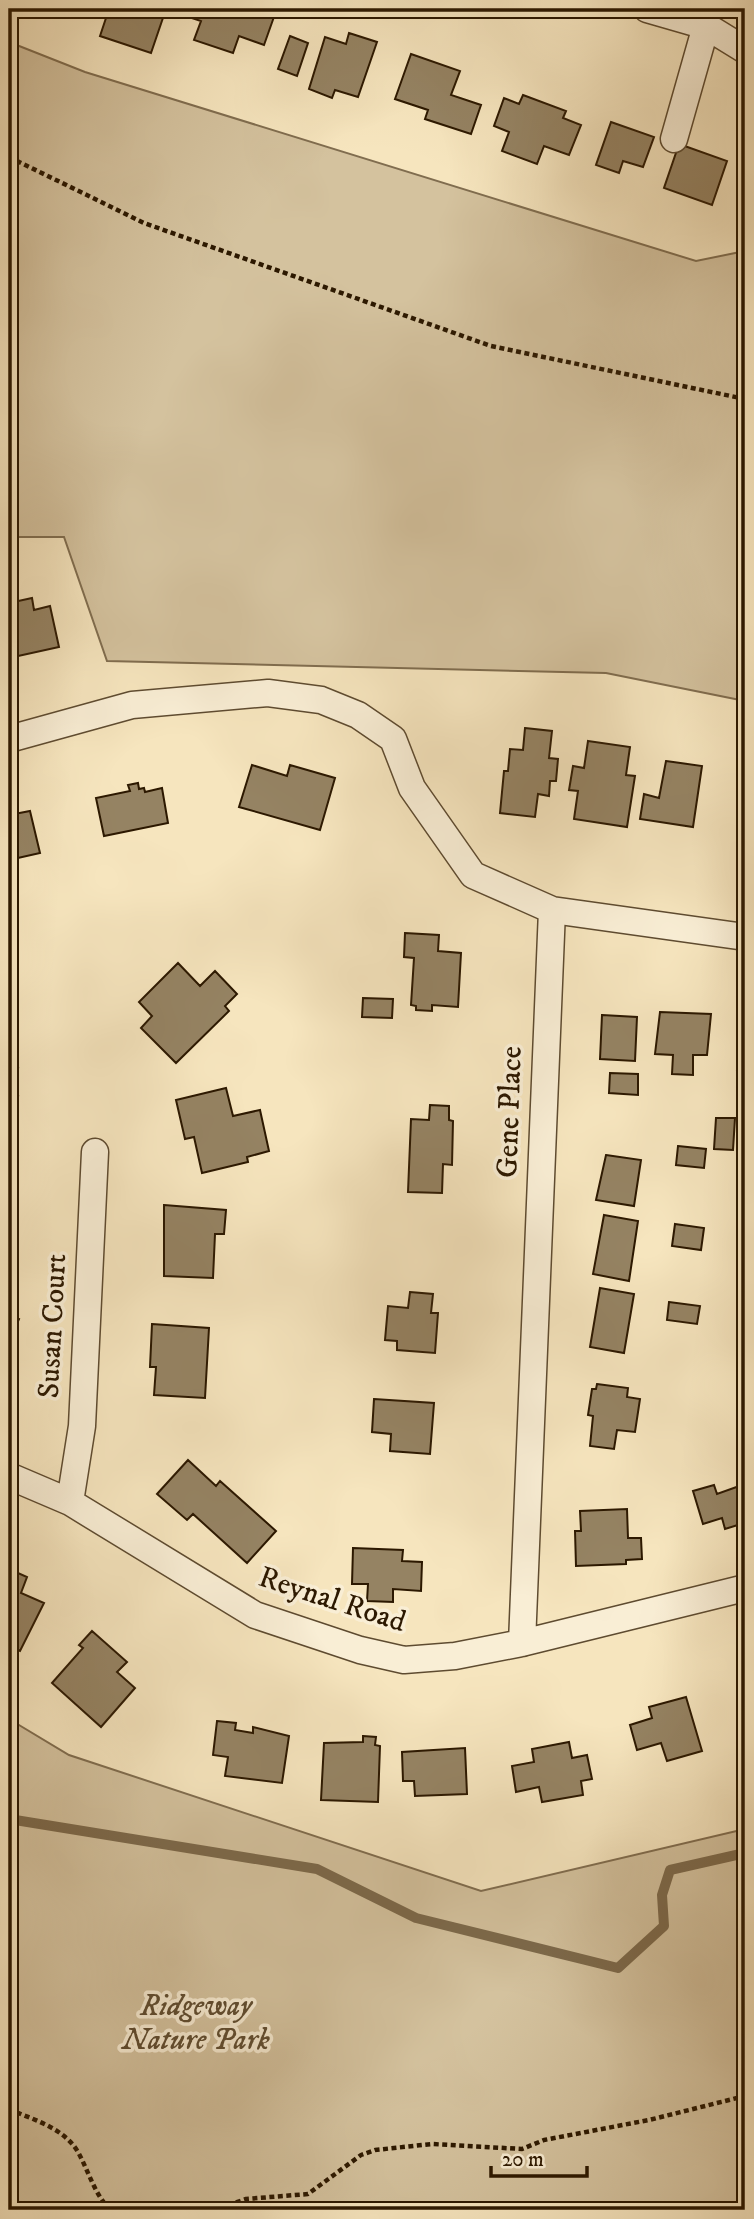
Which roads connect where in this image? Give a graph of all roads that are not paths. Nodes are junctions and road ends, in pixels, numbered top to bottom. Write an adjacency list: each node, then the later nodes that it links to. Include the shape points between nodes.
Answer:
1 (647, 9): 2 (street)
2 (707, 17): 3 (street); 4 (street)
3 (745, 50)
4 (674, 139)
5 (9, 739): 6 (street, via 132,705 268,693 321,700 358,715 393,740 412,788 473,875)
6 (552, 910): 7 (street); 12 (street, Gene Place)
7 (745, 937)
8 (94, 1152): 10 (street, Susan Court, via 82,1426)
9 (9, 1476): 10 (street, Reynal Road)
10 (70, 1502): 12 (street, Reynal Road, via 255,1615 360,1650 404,1660)
11 (745, 1588): 12 (street, Reynal Road)
12 (522, 1643)

